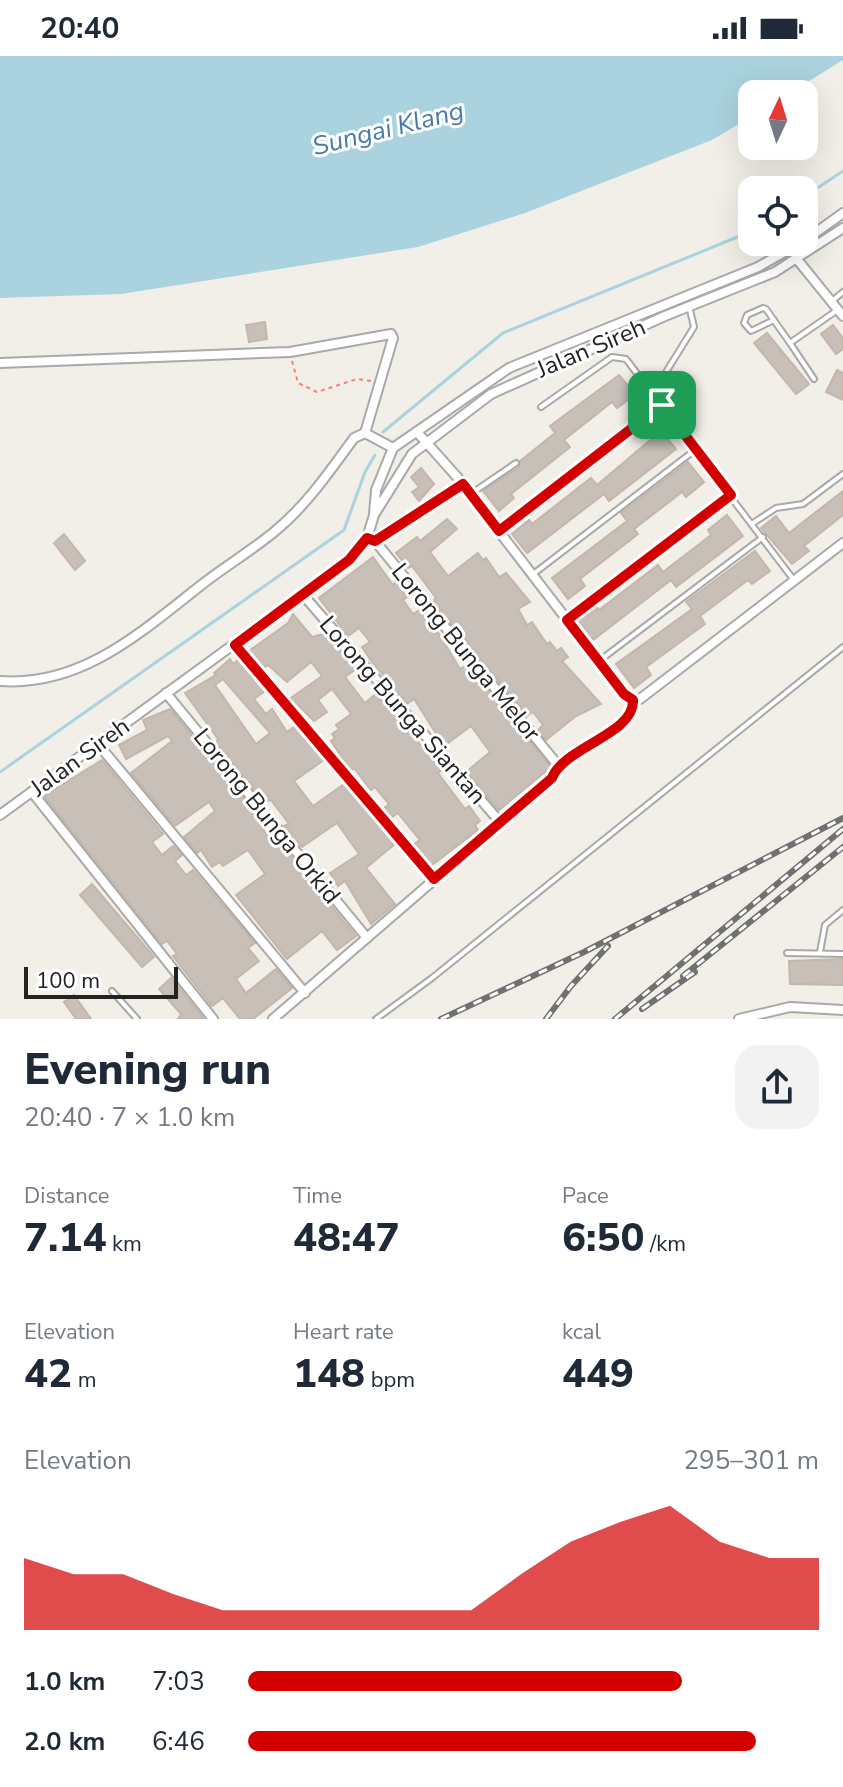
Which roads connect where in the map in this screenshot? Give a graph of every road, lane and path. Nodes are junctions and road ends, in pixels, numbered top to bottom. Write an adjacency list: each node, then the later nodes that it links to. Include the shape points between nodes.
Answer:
1 (843, 213): 3 (street, Jalan Sireh)
2 (843, 228): 6 (street, Jalan Sireh)
3 (818, 230)
4 (779, 256): 20 (street, Jalan Sireh, via 509,368)
5 (793, 256): 6 (street)
6 (797, 260): 8 (street); 9 (street, Jalan Sireh)
7 (843, 292): 8 (lane)
8 (832, 301): 10 (street)
9 (689, 306): 19 (lane, via 694,327 666,372); 22 (street, Jalan Sireh, via 509,384)
10 (841, 313): 12 (lane)
11 (774, 320): 11 (lane, via 760,307 744,323 751,331); 12 (lane)
12 (790, 343): 15 (lane)
13 (290, 352): 14 (street); 16 (path, via 298,383 305,389 317,392 357,379); 16 (street, via 391,334)
14 (0, 363)
15 (814, 379)
16 (381, 385): 21 (street)
17 (662, 405): 18 (lane, via 626,359 612,357); 24 (lane); 32 (lane)
18 (541, 407)
19 (688, 410)
20 (417, 432): 22 (street); 23 (street, Jalan Sireh)
21 (365, 433): 23 (street); 43 (street, via 354,438 274,532 132,639 88,666 52,678)
22 (428, 441): 27 (street); 30 (street, Jalan Sireh, via 401,468)
23 (393, 448): 30 (street, Jalan Sireh, via 376,490)
24 (695, 449): 29 (lane); 36 (lane)
25 (516, 463): 28 (lane)
26 (843, 474): 31 (lane, via 803,504 776,508)
27 (463, 484): 28 (street); 34 (street)
28 (470, 494): 32 (street)
29 (731, 495): 31 (lane); 39 (lane)
30 (374, 515): 34 (street, Jalan Sireh)
31 (753, 523): 33 (lane)
32 (499, 531): 36 (street)
33 (763, 537): 37 (lane); 42 (lane)
34 (371, 539): 38 (street, Jalan Sireh); 47 (street, Lorong Bunga Melor)
35 (843, 543): 37 (street)
36 (532, 575): 39 (street)
37 (794, 581): 45 (street)
38 (304, 596): 40 (street, Jalan Sireh); 50 (street, Lorong Bunga Siantan)
39 (567, 620): 42 (street)
40 (235, 645): 44 (street, Jalan Sireh); 51 (street)
41 (843, 647): 63 (lane)
42 (599, 661): 45 (street)
43 (0, 681)
44 (166, 693): 46 (street, Jalan Sireh); 53 (street, Lorong Bunga Orkid)
45 (633, 700): 47 (street, via 634,709 622,725)
46 (98, 744): 48 (street, Jalan Sireh); 58 (street)
47 (557, 764): 50 (street, via 552,778)
48 (32, 792): 49 (street, Jalan Sireh); 61 (street)
49 (0, 815)
50 (501, 823): 51 (street)
51 (434, 879): 53 (street)
52 (843, 910): 54 (lane, via 825,925)
53 (367, 938): 58 (street)
54 (820, 952): 55 (lane); 56 (lane)
55 (787, 953)
56 (843, 954)
57 (112, 991): 60 (lane)
58 (305, 993): 62 (street)
59 (838, 1013): 64 (street, via 790,1007)
60 (137, 1019)
61 (213, 1019)
62 (273, 1019)
63 (376, 1019)
64 (739, 1019)

